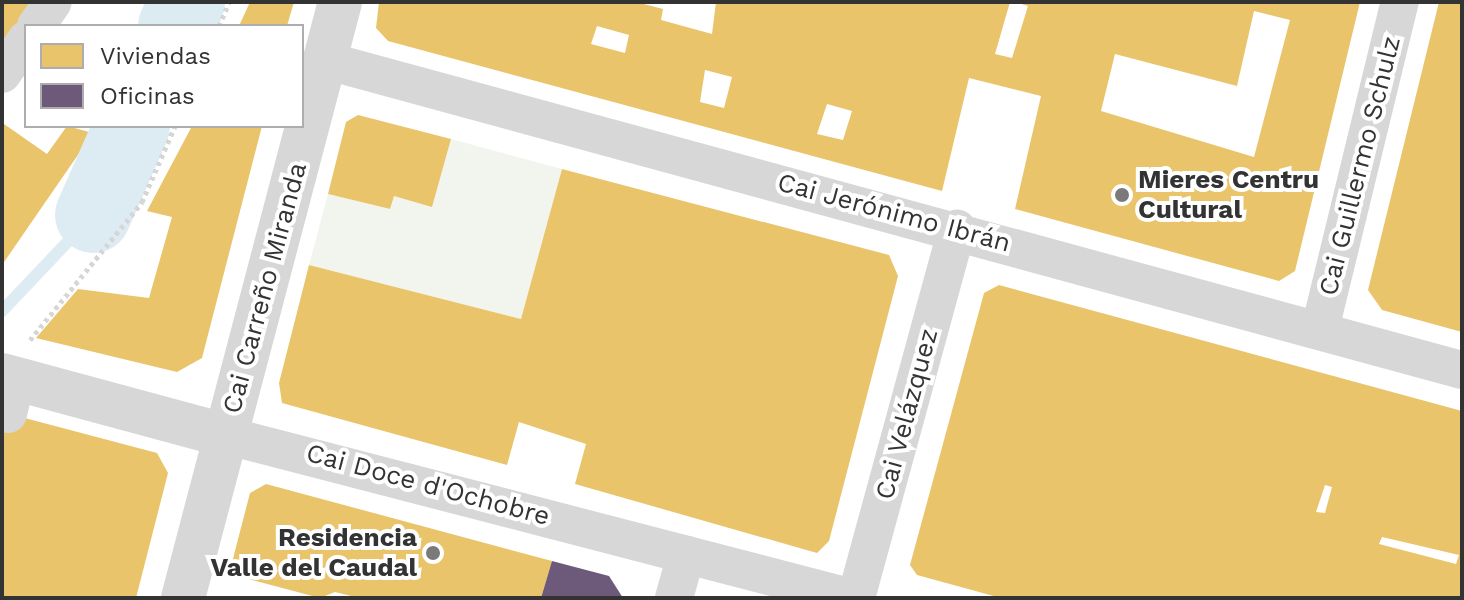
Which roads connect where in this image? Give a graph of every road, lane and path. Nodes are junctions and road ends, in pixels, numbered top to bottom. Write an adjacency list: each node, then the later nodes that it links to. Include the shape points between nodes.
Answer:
1 (53, 2): 6 (street)
2 (229, 2): 7 (path)
3 (325, 2): 10 (street, Cai Carreño Miranda)
4 (340, 2): 10 (street, Cai Carreño Miranda)
5 (1400, 2): 16 (street, Cai Guillermo Schulz)
6 (37, 24)
7 (220, 24)
8 (24, 43): 9 (street)
9 (2, 74)
10 (313, 75): 11 (street, Cai Carreño Miranda); 15 (street, Cai Jerónimo Ibrán)
11 (304, 112)
12 (174, 128): 18 (path, via 142,202 31,335)
13 (292, 128): 19 (street, Cai Carreño Miranda, via 221,404)
14 (300, 128): 19 (street, Cai Carreño Miranda)
15 (957, 229): 16 (street, Cai Jerónimo Ibrán); 23 (street, Cai Velázquez)
16 (1320, 329): 17 (street, Cai Jerónimo Ibrán)
17 (1462, 370)
18 (9, 389): 19 (street, Cai Doce d'Ochobre)
19 (225, 435): 20 (street, Cai Doce d'Ochobre); 21 (street, Cai Carreño Miranda)
20 (686, 555): 22 (street); 23 (street, Cai Doce d'Ochobre)
21 (183, 598)
22 (674, 598)
23 (855, 598)

